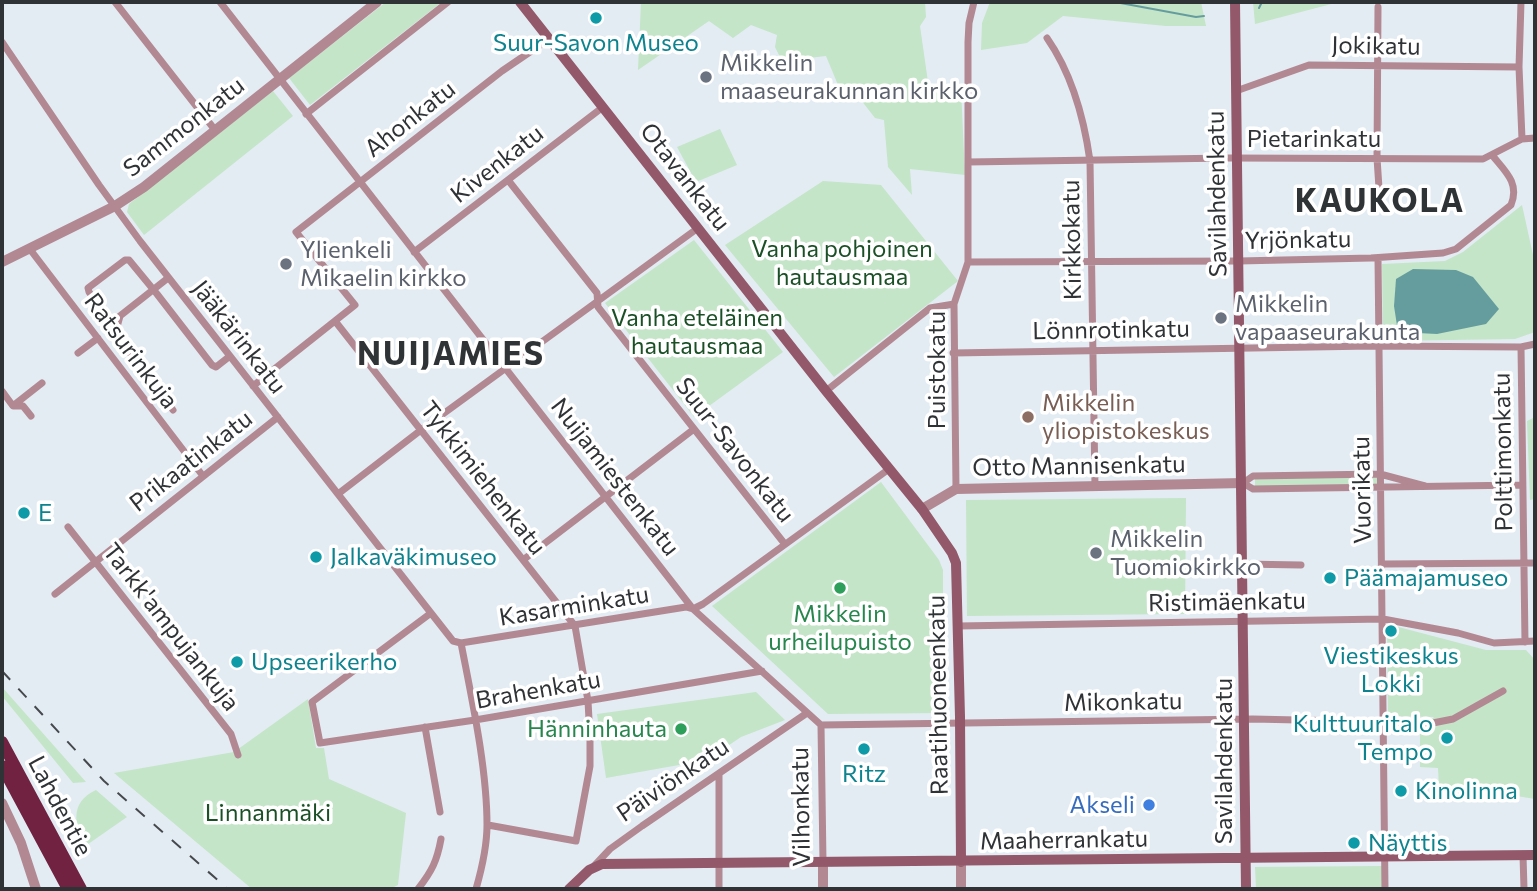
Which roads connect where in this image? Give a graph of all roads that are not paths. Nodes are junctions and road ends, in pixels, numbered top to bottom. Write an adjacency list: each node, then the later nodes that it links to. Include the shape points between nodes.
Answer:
1 (115, 2): 19 (street)
2 (377, 2): 15 (street, Sammonkatu)
3 (448, 2): 18 (street)
4 (520, 2): 10 (main road, Otavankatu)
5 (974, 2): 26 (street, Puistokatu, via 969,23)
6 (1235, 2): 16 (main road, Savilahdenkatu)
7 (222, 3): 15 (street, Nuijamiestenkatu)
8 (1521, 4): 14 (street)
9 (1378, 7): 13 (street)
10 (549, 38): 17 (main road, Otavankatu); 28 (street, Ahonkatu)
11 (1046, 38): 25 (street, Kirkkokatu, via 1068,73)
12 (2, 42): 30 (street, Jääkärinkatu)
13 (1378, 66): 14 (street, Jokikatu); 16 (street, Jokikatu, via 1309,65); 24 (street)
14 (1519, 67): 20 (street)
15 (279, 80): 18 (street, Nuijamiestenkatu); 19 (street, Sammonkatu)
16 (1236, 92): 23 (main road, Savilahdenkatu)
17 (603, 107): 27 (street, Kivenkatu); 31 (main road, Otavankatu)
18 (306, 114): 28 (street, Nuijamiestenkatu)
19 (215, 130): 30 (street, Sammonkatu)
20 (1522, 139): 21 (street); 22 (street)
21 (1534, 140)
22 (1492, 155): 24 (street, Pietarinkatu, via 1483,159); 34 (street, Yrjönkatu, via 1514,183 1515,195 1505,212 1450,252)
23 (1237, 158): 24 (street, Pietarinkatu); 25 (street, Pietarinkatu); 37 (main road, Savilahdenkatu)
24 (1377, 158): 29 (street)
25 (1090, 161): 26 (street, Pietarinkatu); 35 (street, Kirkkokatu)
26 (968, 163): 38 (street, Puistokatu)
27 (508, 180): 33 (street, Kivenkatu); 41 (street, Suur-Savonkatu, via 597,293)
28 (360, 183): 33 (street, Nuijamiestenkatu); 44 (street, Ahonkatu, via 296,232 355,305)
29 (1380, 203)
30 (115, 206): 32 (street, Sammonkatu); 39 (street, Jääkärinkatu)
31 (694, 231): 41 (street); 58 (main road, Otavankatu)
32 (29, 248): 36 (street, Sammonkatu); 45 (street, Ratsurinkuja)
33 (414, 252): 54 (street, Nuijamiestenkatu)
34 (1378, 258): 37 (street, Yrjönkatu); 47 (street, Vuorikatu)
35 (1092, 260): 37 (street, Yrjönkatu); 38 (street, Yrjönkatu); 50 (street, Kirkkokatu)
36 (2, 261)
37 (1239, 261): 49 (main road, Savilahdenkatu)
38 (968, 262): 42 (street, Puistokatu)
39 (168, 278): 40 (street); 53 (street, Jääkärinkatu)
40 (153, 290): 43 (street); 43 (street, via 129,260 88,288 111,323); 53 (street, via 208,362 216,367)
41 (597, 302): 54 (street); 63 (street, Suur-Savonkatu)
42 (954, 304): 52 (street, Puistokatu); 58 (street, via 930,309)
43 (120, 316): 60 (street, via 115,334)
44 (335, 321): 56 (street); 64 (street, Tykkimiehenkatu)
45 (98, 338): 51 (street); 67 (street, Ratsurinkuja)
46 (1535, 344): 48 (street, Lönnrotinkatu)
47 (1381, 346): 48 (street, Lönnrotinkatu); 49 (street, Lönnrotinkatu); 66 (street, Vuorikatu)
48 (1521, 346): 69 (street, Polttimonkatu)
49 (1239, 348): 50 (street, Lönnrotinkatu); 68 (main road, Savilahdenkatu)
50 (1094, 349): 52 (street, Lönnrotinkatu); 71 (street, Kirkkokatu)
51 (78, 353)
52 (953, 353): 73 (street, Puistokatu)
53 (230, 356): 56 (street, Jääkärinkatu)
54 (505, 368): 64 (street); 75 (street, Nuijamiestenkatu)
55 (42, 383): 59 (street)
56 (253, 386): 62 (street, Jääkärinkatu)
57 (2, 391): 59 (street)
58 (825, 391): 65 (main road, Otavankatu)
59 (13, 406): 61 (street, via 23,405)
60 (173, 410)
61 (29, 413)
62 (278, 417): 67 (street, Prikaatinkatu); 74 (street, Jääkärinkatu)
63 (694, 429): 75 (street); 78 (street, Suur-Savonkatu)
64 (421, 430): 74 (street); 79 (street, Tykkimiehenkatu)
65 (885, 472): 76 (main road, Otavankatu); 78 (street)
66 (1380, 474): 68 (street, via 1253,476); 70 (street); 72 (street, Vuorikatu)
67 (203, 476): 80 (street, Prikaatinkatu)
68 (1242, 484): 71 (street, Otto Mannisenkatu); 72 (street, via 1253,489); 84 (main road, Savilahdenkatu)
69 (1522, 485): 70 (street); 81 (street, Polttimonkatu)
70 (1425, 486): 72 (street)
71 (1095, 487): 73 (street, Otto Mannisenkatu)
72 (1381, 487): 83 (street, Vuorikatu)
73 (956, 489): 76 (street, Otto Mannisenkatu)
74 (341, 491): 88 (street, Jääkärinkatu)
75 (606, 496): 79 (street); 87 (street, Nuijamiestenkatu)
76 (922, 509): 92 (main road, Raatihuoneenkatu, via 956,563)
77 (68, 527): 80 (street, Tarkk'ampujankuja)
78 (785, 543): 87 (street)
79 (523, 560): 91 (street, Tykkimiehenkatu)
80 (95, 561): 86 (street, Prikaatinkatu); 107 (street, Tarkk'ampujankuja, via 230,734)
81 (1523, 563): 82 (street); 83 (street); 94 (street, Polttimonkatu)
82 (1535, 563)
83 (1382, 564): 89 (street, Vuorikatu)
84 (1242, 565): 85 (street); 90 (main road, Savilahdenkatu)
85 (1301, 565)
86 (55, 594)
87 (693, 609): 91 (street, Kasarminkatu); 96 (street, Nuijamiestenkatu)
88 (431, 613): 95 (street, Jääkärinkatu, via 453,640); 105 (street, Brahenkatu, via 312,702 320,743)
89 (1383, 619): 90 (street, Ristimäenkatu); 94 (street, Ristimäenkatu, via 1494,643); 102 (street, Vuorikatu)
90 (1244, 621): 92 (street, Ristimäenkatu); 100 (main road, Savilahdenkatu)
91 (575, 626): 95 (street, Kasarminkatu); 98 (street)
92 (958, 626): 103 (main road, Raatihuoneenkatu)
93 (1535, 641): 94 (street, Ristimäenkatu)
94 (1525, 642)
95 (461, 643): 101 (street)
96 (762, 671): 98 (street, Brahenkatu); 99 (street, Nuijamiestenkatu)
97 (1503, 691): 102 (street, Mikonkatu, via 1453,719)
98 (587, 701): 101 (street, Brahenkatu); 112 (street, via 590,766 576,842)
99 (807, 713): 104 (street, Nuijamiestenkatu); 109 (street, Päiviönkatu)
100 (1244, 719): 102 (street, Mikonkatu); 103 (street, Mikonkatu); 117 (main road, Savilahdenkatu)
101 (475, 720): 105 (street, Brahenkatu); 112 (street)
102 (1383, 721): 116 (street, Vuorikatu)
103 (960, 723): 104 (street, Mikonkatu); 119 (main road, Raatihuoneenkatu)
104 (821, 725): 118 (street, Vilhonkatu)
105 (425, 727): 111 (street)
106 (2, 742): 124 (highway, Lahdentie)
107 (237, 755)
108 (2, 765): 123 (highway, Lahdentie)
109 (719, 774): 120 (street); 121 (street, Päiviönkatu, via 642,825)
110 (2, 803): 122 (street)
111 (440, 812)
112 (488, 825): 126 (street)
113 (441, 839): 125 (street, via 435,864)
114 (1523, 855): 115 (main road, Maaherrankatu); 116 (main road, Maaherrankatu); 133 (street)
115 (1535, 855)
116 (1385, 857): 117 (main road, Maaherrankatu); 132 (street, Vuorikatu)
117 (1245, 859): 119 (main road, Maaherrankatu); 131 (main road, Savilahdenkatu)
118 (823, 862): 119 (main road, Maaherrankatu); 120 (main road, Maaherrankatu); 129 (street, Vilhonkatu)
119 (961, 862): 130 (street, Raatihuoneenkatu)
120 (719, 863): 121 (main road, Maaherrankatu); 128 (street)
121 (593, 867): 127 (main road, Päiviönkatu)
122 (36, 889)
123 (68, 889)
124 (81, 889)
125 (418, 889)
126 (477, 889)
127 (569, 889)
128 (719, 889)
129 (823, 889)
130 (961, 889)
131 (1246, 889)
132 (1385, 889)
133 (1524, 889)

